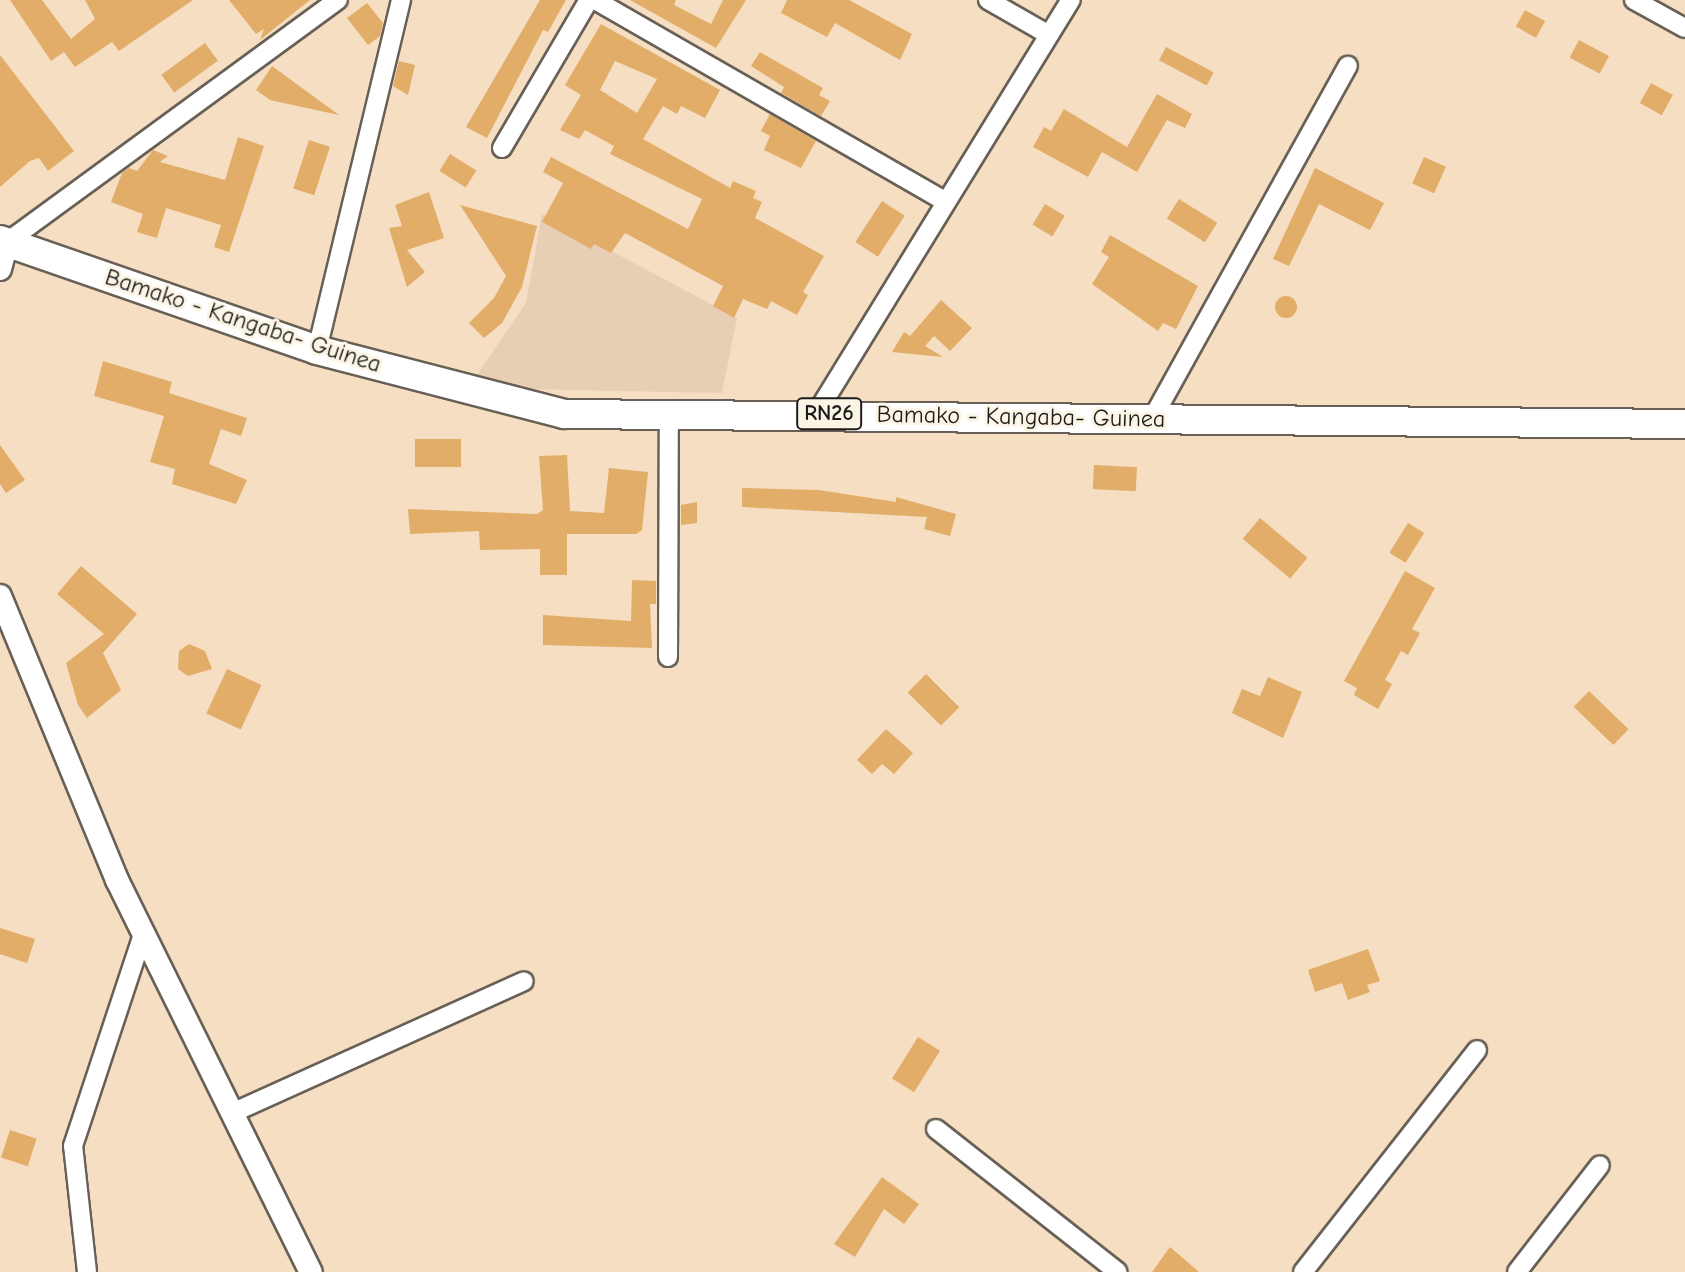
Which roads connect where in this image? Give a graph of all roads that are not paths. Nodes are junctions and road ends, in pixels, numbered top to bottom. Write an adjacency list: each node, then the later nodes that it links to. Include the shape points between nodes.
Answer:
1 (338, 0): 13 (street)
2 (401, 0): 14 (street)
3 (589, 0): 11 (street)
4 (595, 0): 12 (street)
5 (988, 0): 9 (street)
6 (1071, 0): 9 (street)
7 (1634, 0): 8 (street)
8 (1685, 28)
9 (1049, 35): 12 (street)
10 (1348, 66): 17 (street)
11 (502, 148)
12 (946, 202): 16 (street)
13 (2, 250): 14 (main road, Bamako - Kangaba- Guinea / RN26)
14 (317, 350): 15 (main road, Bamako - Kangaba- Guinea / RN26, via 564,414)
15 (669, 414): 16 (main road, Bamako - Kangaba- Guinea / RN26); 20 (street)
16 (816, 414): 17 (main road, Bamako - Kangaba- Guinea / RN26)
17 (1152, 419): 18 (main road, Bamako - Kangaba- Guinea / RN26)
18 (1685, 424)
19 (0, 596): 21 (street)
20 (668, 657)
21 (143, 934): 24 (street); 28 (street, via 73,1146)
22 (524, 981): 24 (street)
23 (1477, 1050): 30 (street)
24 (232, 1113): 29 (street)
25 (936, 1129): 27 (street)
26 (1600, 1165): 31 (street)
27 (1105, 1268)
28 (87, 1272)
29 (311, 1272)
30 (1303, 1272)
31 (1517, 1272)

